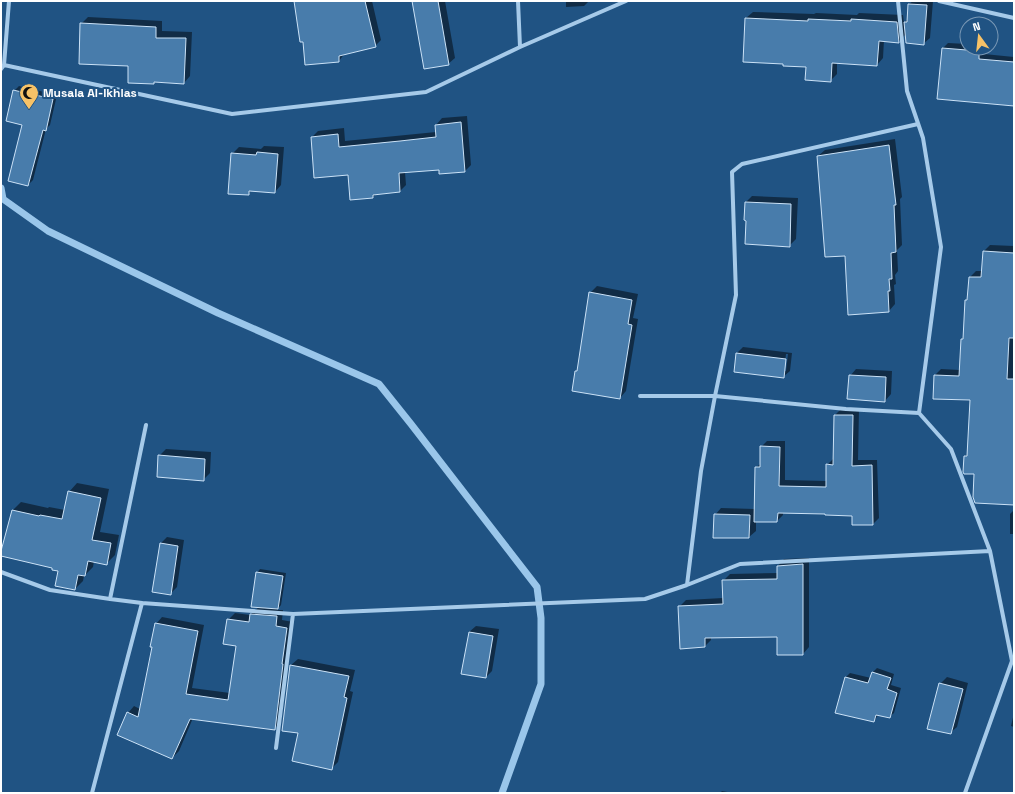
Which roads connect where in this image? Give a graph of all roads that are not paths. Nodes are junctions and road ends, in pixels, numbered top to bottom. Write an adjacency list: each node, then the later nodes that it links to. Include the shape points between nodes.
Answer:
1 (9, 1): 8 (street)
2 (518, 1): 7 (street)
3 (626, 1): 7 (street)
4 (898, 1): 9 (street, via 907,91)
5 (939, 1): 6 (street)
6 (1014, 18)
7 (520, 47): 8 (street, via 426,92 232,114)
8 (3, 67)
9 (918, 124): 11 (street, via 742,164 732,172 736,295); 12 (street, via 923,138 941,247)
10 (640, 396): 11 (street)
11 (715, 396): 12 (street, via 846,409); 16 (street, via 701,471)
12 (919, 413): 14 (street, via 951,449)
13 (146, 425): 17 (street)
14 (990, 551): 16 (street, via 740,564); 20 (street)
15 (1, 572): 17 (street, via 50,590)
16 (687, 585): 19 (street, via 644,599)
17 (110, 599): 18 (street)
18 (142, 603): 19 (street); 22 (street)
19 (293, 614): 21 (street)
20 (1013, 662): 23 (street)
21 (276, 748)
22 (92, 793)
23 (965, 793)

